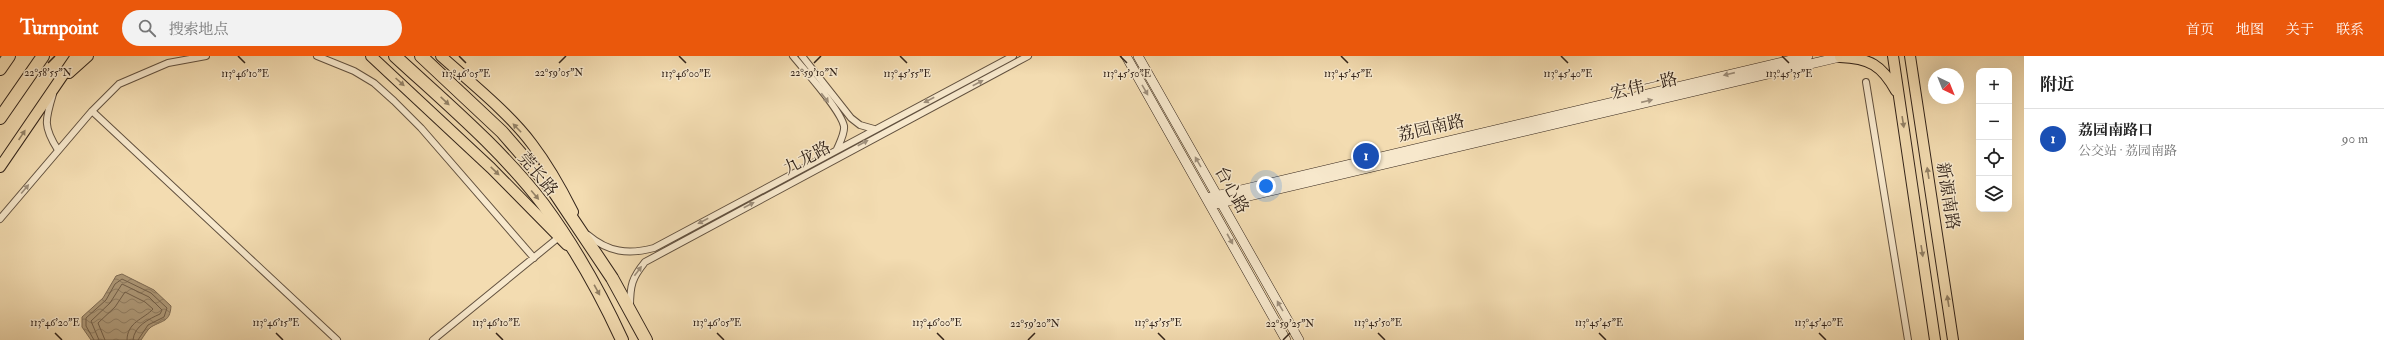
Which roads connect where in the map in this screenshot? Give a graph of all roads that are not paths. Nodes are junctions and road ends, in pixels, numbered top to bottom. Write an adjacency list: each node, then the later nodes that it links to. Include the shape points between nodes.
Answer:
1 (9, 56): 22 (highway)
2 (42, 56): 29 (highway)
3 (76, 56): 24 (main road)
4 (88, 56): 24 (main road)
5 (206, 56): 27 (street, via 168,63 137,75 119,84)
6 (317, 56): 40 (street, via 354,71 374,83 394,101 436,145)
7 (395, 56): 39 (highway, 莞长路, one-way to 39, via 495,150 542,204)
8 (421, 56): 37 (highway, 莞长路, via 502,132 555,193)
9 (441, 56): 37 (main road, one-way to 9, via 560,186 531,143)
10 (792, 56): 31 (street, one-way to 31, via 837,112 844,126)
11 (802, 56): 30 (street, via 852,118 860,125)
12 (1013, 56): 30 (street, 九龙路, one-way to 30)
13 (1028, 56): 41 (street, 九龙路, one-way to 13, via 630,289 634,276 645,262)
14 (1126, 56): 35 (main road, 台心路, one-way to 35)
15 (1138, 56): 34 (main road, 台心路, one-way to 15)
16 (1808, 56): 28 (main road, 宏伟一路, one-way to 28)
17 (1842, 56): 26 (main road, via 1871,61 1890,80); 28 (main road, 宏伟一路, one-way to 17)
18 (1892, 56): 26 (main road, 新源南路)
19 (1910, 56): 25 (main road, 新源南路)
20 (1918, 56): 25 (main road, via 1915,64)
21 (372, 57): 38 (main road, one-way to 38, via 491,168)
22 (0, 69)
23 (1866, 82): 48 (street)
24 (57, 83): 32 (street, via 45,118 48,135); 33 (main road, one-way to 24)
25 (1915, 87): 50 (main road, 新源南路, one-way to 25)
26 (1899, 96): 49 (main road, 新源南路, one-way to 49)
27 (92, 111): 32 (street); 42 (street)
28 (1568, 116): 34 (main road, 荔园南路)
29 (0, 118)
30 (874, 129): 31 (street, 九龙路)
31 (837, 149): 37 (street, 九龙路, one-way to 37, via 654,248 622,253 596,242)
32 (58, 150): 36 (street, one-way to 32)
33 (0, 167)
34 (1219, 199): 35 (main road, 荔园南路); 47 (main road, 台心路, one-way to 34)
35 (1209, 202): 46 (main road, 台心路, one-way to 46)
36 (0, 219)
37 (583, 232): 41 (highway, 莞长路)
38 (559, 237): 39 (main road); 40 (street)
39 (578, 256): 44 (highway, 莞长路, one-way to 44)
40 (534, 258): 43 (street)
41 (630, 308): 45 (highway, 莞长路)
42 (337, 340)
43 (433, 340)
44 (622, 340)
45 (646, 340)
46 (1286, 340)
47 (1299, 340)
48 (1908, 340)
49 (1935, 340)
50 (1954, 340)

